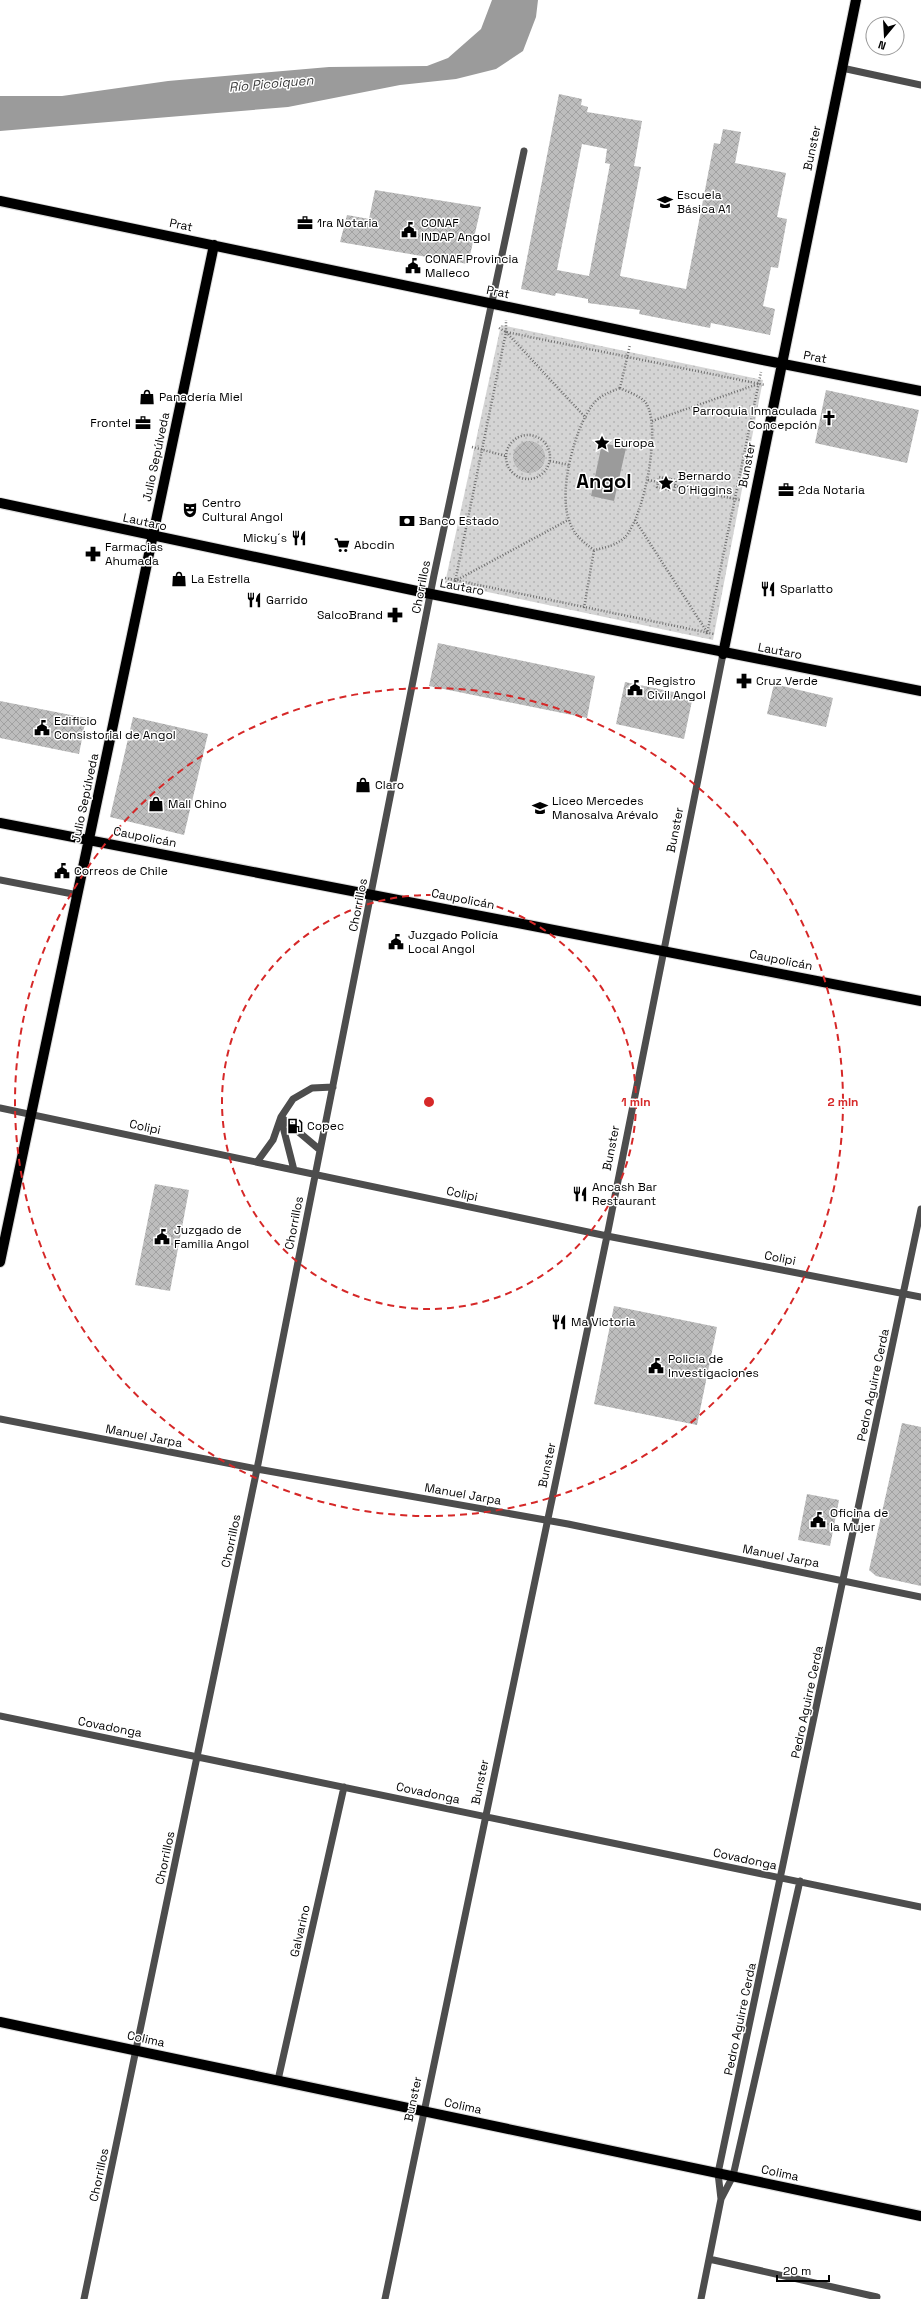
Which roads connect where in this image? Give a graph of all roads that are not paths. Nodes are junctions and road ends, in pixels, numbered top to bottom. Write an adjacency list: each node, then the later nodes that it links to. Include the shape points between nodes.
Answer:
1 (856, 0): 2 (main road, Bunster)
2 (842, 68): 3 (street); 8 (main road, Bunster)
3 (921, 85)
4 (524, 151): 7 (street, Chorrillos)
5 (0, 201): 6 (main road, Prat)
6 (214, 245): 7 (main road, Prat); 11 (main road, Julio Sepúlveda)
7 (491, 304): 8 (main road, Prat); 12 (street, Chorrillos)
8 (780, 364): 9 (main road, Prat); 13 (main road, Bunster)
9 (921, 391)
10 (0, 504): 11 (main road, Lautaro)
11 (153, 537): 12 (main road, Lautaro); 16 (main road, Julio Sepúlveda)
12 (431, 594): 13 (main road, Lautaro); 18 (street, Chorrillos)
13 (723, 654): 14 (main road, Lautaro); 20 (street, Bunster)
14 (921, 691)
15 (0, 823): 16 (main road, Caupolicán)
16 (90, 840): 18 (main road, Caupolicán); 19 (main road, Julio Sepúlveda)
17 (0, 880): 19 (street)
18 (372, 894): 20 (main road, Caupolicán); 22 (street, Chorrillos)
19 (78, 895): 24 (main road, Julio Sepúlveda)
20 (664, 951): 21 (main road, Caupolicán); 31 (street, Bunster)
21 (921, 1000)
22 (333, 1086): 25 (street, via 322,1086 302,1092 293,1098); 26 (street, Chorrillos)
23 (0, 1108): 24 (street, Colipi)
24 (32, 1115): 27 (street, Colipi); 32 (main road, Julio Sepúlveda)
25 (281, 1117): 26 (street); 27 (street, via 273,1140); 28 (street)
26 (320, 1150): 29 (street, Chorrillos)
27 (257, 1162): 28 (street, Colipi)
28 (294, 1170): 29 (street, Colipi)
29 (315, 1175): 31 (street, Colipi); 36 (street, Chorrillos)
30 (921, 1209): 33 (street, Pedro Aguirre Cerda)
31 (607, 1236): 33 (street, Colipi); 37 (street, Bunster)
32 (0, 1262)
33 (903, 1293): 34 (street, Colipi); 38 (street, Pedro Aguirre Cerda)
34 (921, 1297)
35 (0, 1419): 36 (street, Manuel Jarpa)
36 (257, 1469): 37 (street, Manuel Jarpa); 41 (street, Chorrillos)
37 (548, 1520): 38 (street, Manuel Jarpa); 43 (street, Bunster)
38 (844, 1579): 39 (street, Manuel Jarpa); 44 (street, Pedro Aguirre Cerda)
39 (921, 1597)
40 (0, 1716): 41 (street, Covadonga)
41 (197, 1756): 42 (street, Covadonga); 48 (street, Chorrillos)
42 (344, 1787): 43 (street, Covadonga); 49 (street, Galvarino)
43 (486, 1817): 44 (street, Covadonga); 50 (street, Bunster)
44 (781, 1877): 45 (street, Covadonga); 51 (street, Pedro Aguirre Cerda)
45 (800, 1881): 46 (street, Covadonga); 52 (street, Pedro Aguirre Cerda)
46 (921, 1907)
47 (0, 2022): 48 (main road, Colima)
48 (137, 2051): 49 (main road, Colima); 57 (street, Chorrillos)
49 (278, 2080): 50 (main road, Colima)
50 (424, 2111): 51 (main road, Colima); 58 (street, Bunster)
51 (718, 2173): 52 (main road, Colima); 53 (street, Pedro Aguirre Cerda)
52 (733, 2176): 53 (street, Pedro Aguirre Cerda); 54 (main road, Colima)
53 (721, 2199): 55 (street, Pedro Aguirre Cerda)
54 (921, 2216)
55 (709, 2259): 56 (street); 59 (street, Pedro Aguirre Cerda)
56 (877, 2296)
57 (84, 2299)
58 (385, 2299)
59 (700, 2299)

